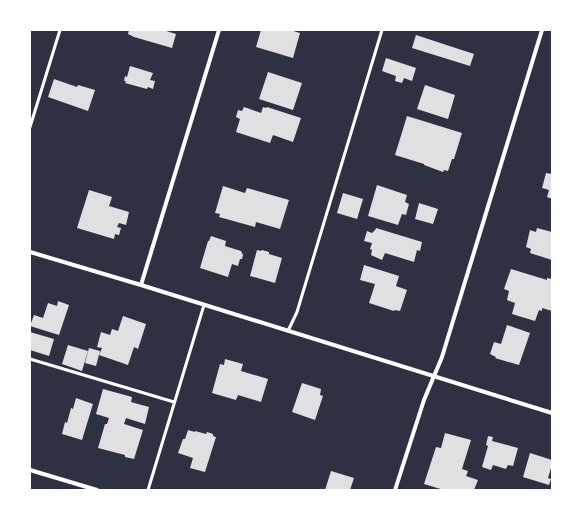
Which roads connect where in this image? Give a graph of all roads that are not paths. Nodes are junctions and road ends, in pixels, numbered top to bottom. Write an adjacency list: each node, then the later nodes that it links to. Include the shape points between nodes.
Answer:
1 (60, 30): 5 (lane)
2 (219, 30): 7 (street)
3 (382, 30): 9 (lane, via 297,312)
4 (542, 30): 11 (street, via 442,357)
5 (30, 127)
6 (30, 252): 7 (street)
7 (141, 285): 8 (street)
8 (204, 305): 9 (street); 12 (lane)
9 (288, 331): 11 (street)
10 (30, 359): 12 (lane)
11 (433, 376): 13 (street); 17 (street)
12 (174, 402): 16 (lane)
13 (552, 413)
14 (30, 470): 15 (street)
15 (97, 490)
16 (148, 490)
17 (395, 490)

